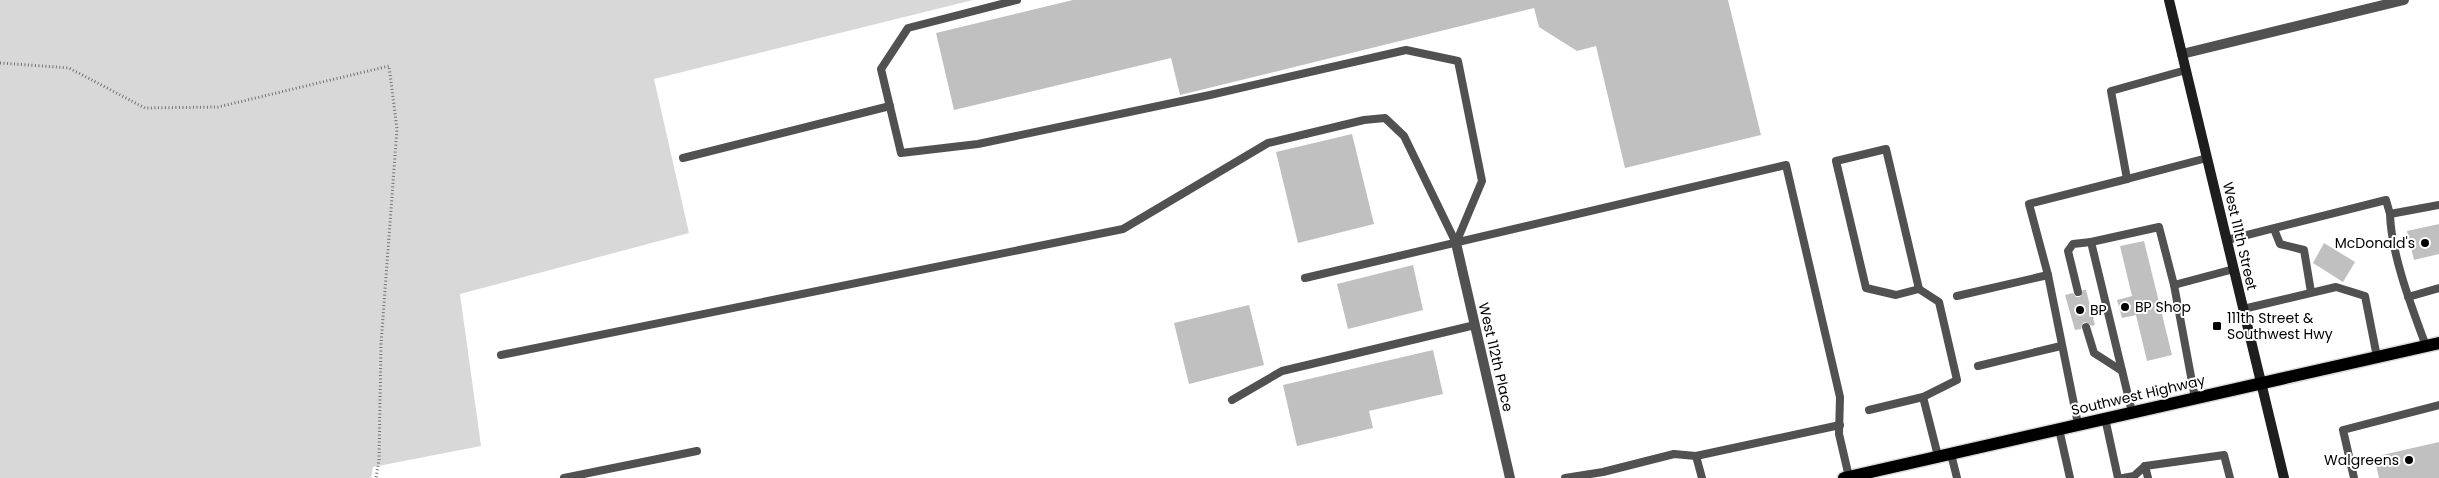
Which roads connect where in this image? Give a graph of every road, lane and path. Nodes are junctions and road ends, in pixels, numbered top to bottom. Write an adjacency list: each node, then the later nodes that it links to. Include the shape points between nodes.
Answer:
1 (1017, 0): 7 (lane, via 908,28 881,70)
2 (2169, 0): 4 (main road, West 111th Street)
3 (2404, 0): 4 (street)
4 (2182, 54): 6 (main road, West 111th Street)
5 (0, 63): 54 (path, via 69,68 146,108 218,107 389,66 397,129 381,344)
6 (2186, 70): 9 (main road, West 111th Street); 10 (lane, via 2111,91)
7 (890, 106): 8 (lane); 16 (lane, via 901,153 978,144 1406,50 1458,61 1482,181)
8 (683, 158)
9 (2207, 158): 10 (lane); 14 (main road, West 111th Street)
10 (2127, 179): 18 (lane, via 2029,204)
11 (2439, 204): 12 (lane)
12 (2390, 214): 13 (lane, via 2386,200); 26 (lane)
13 (2274, 229): 14 (lane); 24 (lane, via 2280,244 2304,250)
14 (2227, 240): 17 (main road, West 111th Street)
15 (2091, 242): 20 (lane, via 2159,228); 23 (lane, via 2073,244 2068,251); 35 (lane)
16 (1456, 243): 19 (lane); 28 (street, West 112th Place); 32 (lane, via 1404,136 1385,118 1364,120 1268,143 1123,229); 45 (lane, via 1786,165 1840,397)
17 (2234, 269): 20 (lane); 27 (main road, West 111th Street)
18 (2048, 275): 25 (lane); 31 (lane)
19 (1305, 278)
20 (2174, 285): 38 (lane)
21 (2439, 288): 26 (lane)
22 (1919, 290): 22 (lane, via 1886,149 1836,161 1866,288 1896,295); 37 (lane, via 1939,302 1957,380)
23 (2078, 292)
24 (2312, 292): 27 (lane); 33 (lane, via 2336,287 2365,296)
25 (1957, 296)
26 (2408, 297): 30 (lane)
27 (2243, 309): 36 (main road, West 111th Street)
28 (1474, 325): 39 (lane, via 1282,371); 56 (street, West 112th Place)
29 (2086, 328): 35 (lane, via 2094,354)
30 (2433, 345): 33 (main road, Southwest Highway)
31 (2061, 346): 34 (lane); 44 (lane)
32 (501, 355)
33 (2377, 357): 36 (main road, Southwest Highway)
34 (1978, 366)
35 (2122, 371): 42 (lane)
36 (2261, 382): 38 (main road, Southwest Highway); 65 (main road, West 111th Street)
37 (1923, 396): 41 (lane); 50 (lane)
38 (2195, 398): 42 (main road, Southwest Highway)
39 (1232, 400)
40 (2439, 405): 66 (lane, via 2343,430)
41 (1869, 410)
42 (2132, 412): 43 (main road, Southwest Highway)
43 (2105, 418): 44 (main road, Southwest Highway); 61 (lane)
44 (2078, 424): 46 (main road, Southwest Highway)
45 (1840, 425): 49 (lane); 53 (lane)
46 (2059, 429): 48 (main road, Southwest Highway); 60 (lane)
47 (697, 451): 55 (lane)
48 (1951, 454): 50 (main road, Southwest Highway); 59 (lane)
49 (1696, 456): 52 (lane, via 1674,454); 58 (lane)
50 (1938, 456): 53 (main road, Southwest Highway)
51 (2146, 466): 62 (lane, via 2134,476); 63 (lane); 64 (lane, via 2224,455)
52 (1603, 475): 57 (lane)
53 (1846, 477)
54 (376, 478)
55 (564, 478)
56 (1510, 478)
57 (1565, 478)
58 (1702, 478)
59 (1958, 478)
60 (2070, 478)
61 (2118, 478)
62 (2123, 478)
63 (2148, 478)
64 (2230, 478)
65 (2284, 478)
66 (2354, 478)

